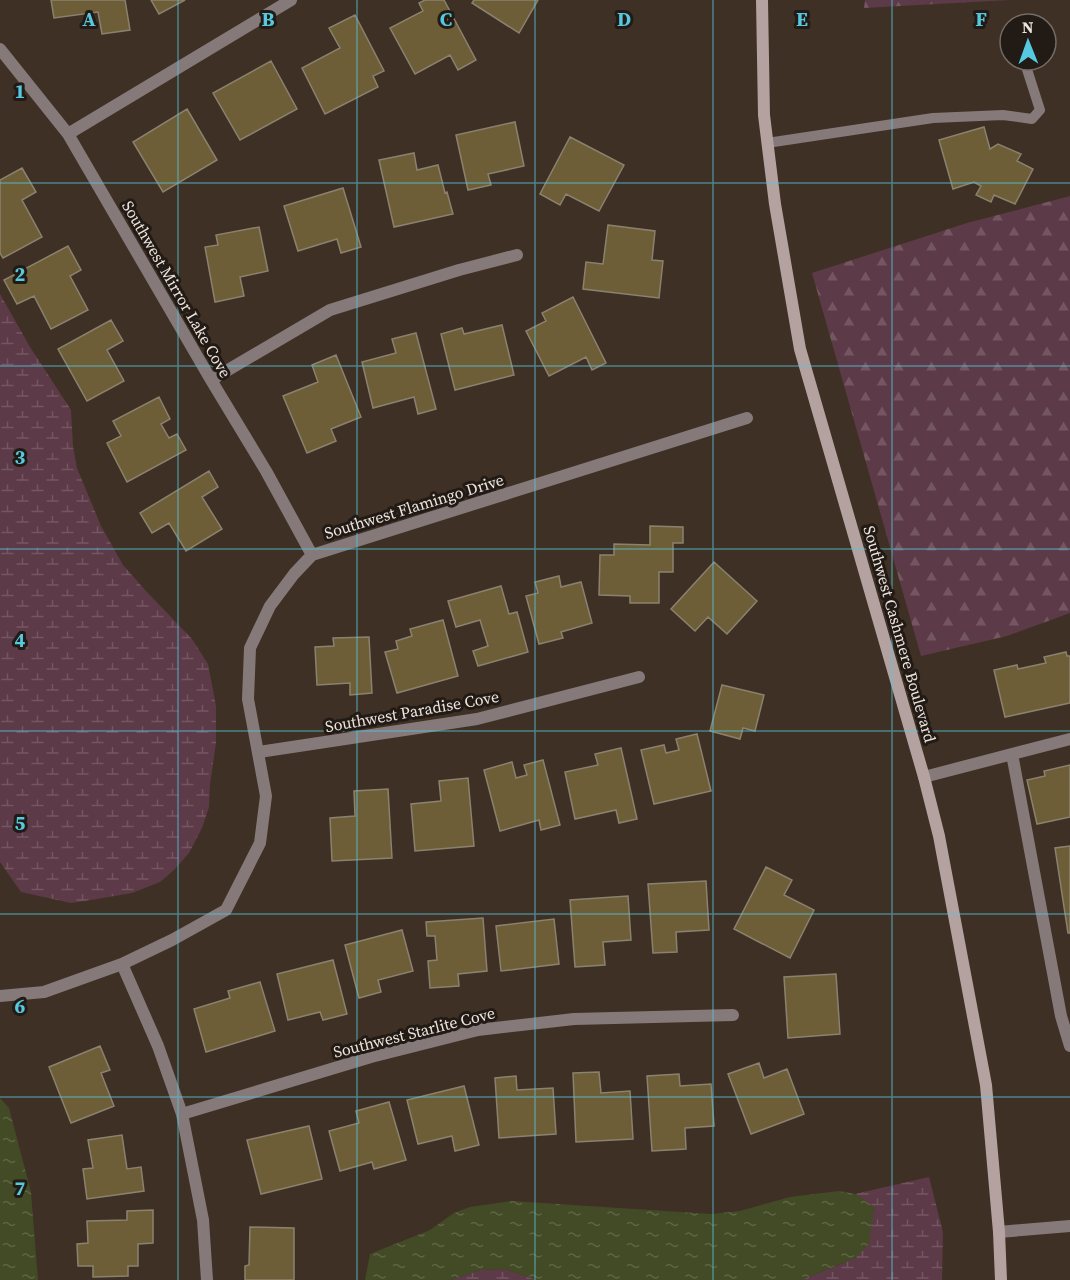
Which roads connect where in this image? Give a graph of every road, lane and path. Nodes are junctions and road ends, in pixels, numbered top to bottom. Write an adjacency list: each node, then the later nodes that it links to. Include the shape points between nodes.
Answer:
1 (291, 0): 5 (street)
2 (762, 0): 6 (street, Southwest Cashmere Boulevard)
3 (0, 49): 5 (street, Southwest Mirror Lake Cove)
4 (1028, 72): 6 (lane, via 1040,111 1032,118 933,118)
5 (68, 134): 8 (street, Southwest Mirror Lake Cove)
6 (767, 143): 15 (street, Southwest Cashmere Boulevard, via 800,349)
7 (517, 255): 8 (street, via 330,310)
8 (211, 380): 10 (street, Southwest Mirror Lake Cove)
9 (747, 418): 10 (street, Southwest Flamingo Drive)
10 (312, 555): 13 (street, Southwest Flamingo Drive, via 270,606 250,648 248,699)
11 (639, 678): 13 (street, Southwest Paradise Cove, via 477,719)
12 (1070, 739): 14 (street)
13 (259, 752): 16 (street, Southwest Flamingo Drive, via 266,796 260,843 226,910)
14 (1012, 754): 15 (street); 19 (street, via 1060,1016)
15 (924, 777): 22 (street, Southwest Cashmere Boulevard, via 939,836 986,1086)
16 (122, 964): 17 (street, Southwest Flamingo Drive, via 44,992); 20 (street)
17 (0, 996)
18 (733, 1015): 20 (street, Southwest Starlite Cove, via 574,1019 478,1030 371,1056)
19 (1070, 1046)
20 (182, 1114): 23 (street, via 203,1220)
21 (1070, 1226): 22 (street)
22 (999, 1232): 24 (street, Southwest Cashmere Boulevard)
23 (207, 1280)
24 (1001, 1280)

